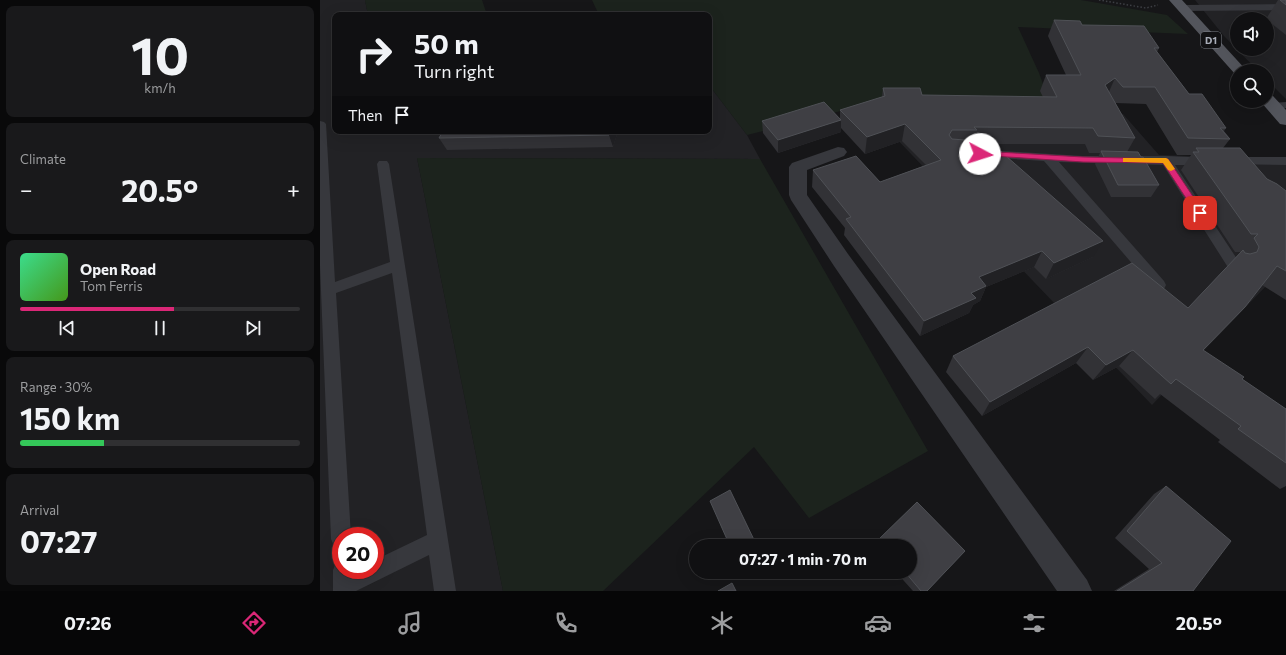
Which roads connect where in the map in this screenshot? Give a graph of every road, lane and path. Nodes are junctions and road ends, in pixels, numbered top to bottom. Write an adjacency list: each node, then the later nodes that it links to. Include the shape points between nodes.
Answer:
1 (1099, 0): 2 (path, via 1146,8)
2 (1177, 3): 3 (lane); 4 (main road, D1)
3 (1286, 7)
4 (1234, 64)
5 (1275, 104): 6 (main road)
6 (1286, 120)
7 (320, 124): 17 (lane)
8 (838, 152): 22 (street, via 798,167 798,195 841,260)
9 (976, 153): 10 (lane)
10 (1048, 158): 11 (lane); 16 (lane)
11 (1166, 160): 12 (lane); 15 (lane)
12 (1286, 161)
13 (383, 164): 14 (lane)
14 (397, 265): 17 (lane); 19 (lane)
15 (1234, 265)
16 (1159, 285)
17 (328, 290): 18 (lane)
18 (340, 527)
19 (438, 540): 20 (lane); 21 (lane)
20 (343, 582)
21 (446, 591)
22 (1076, 591)

